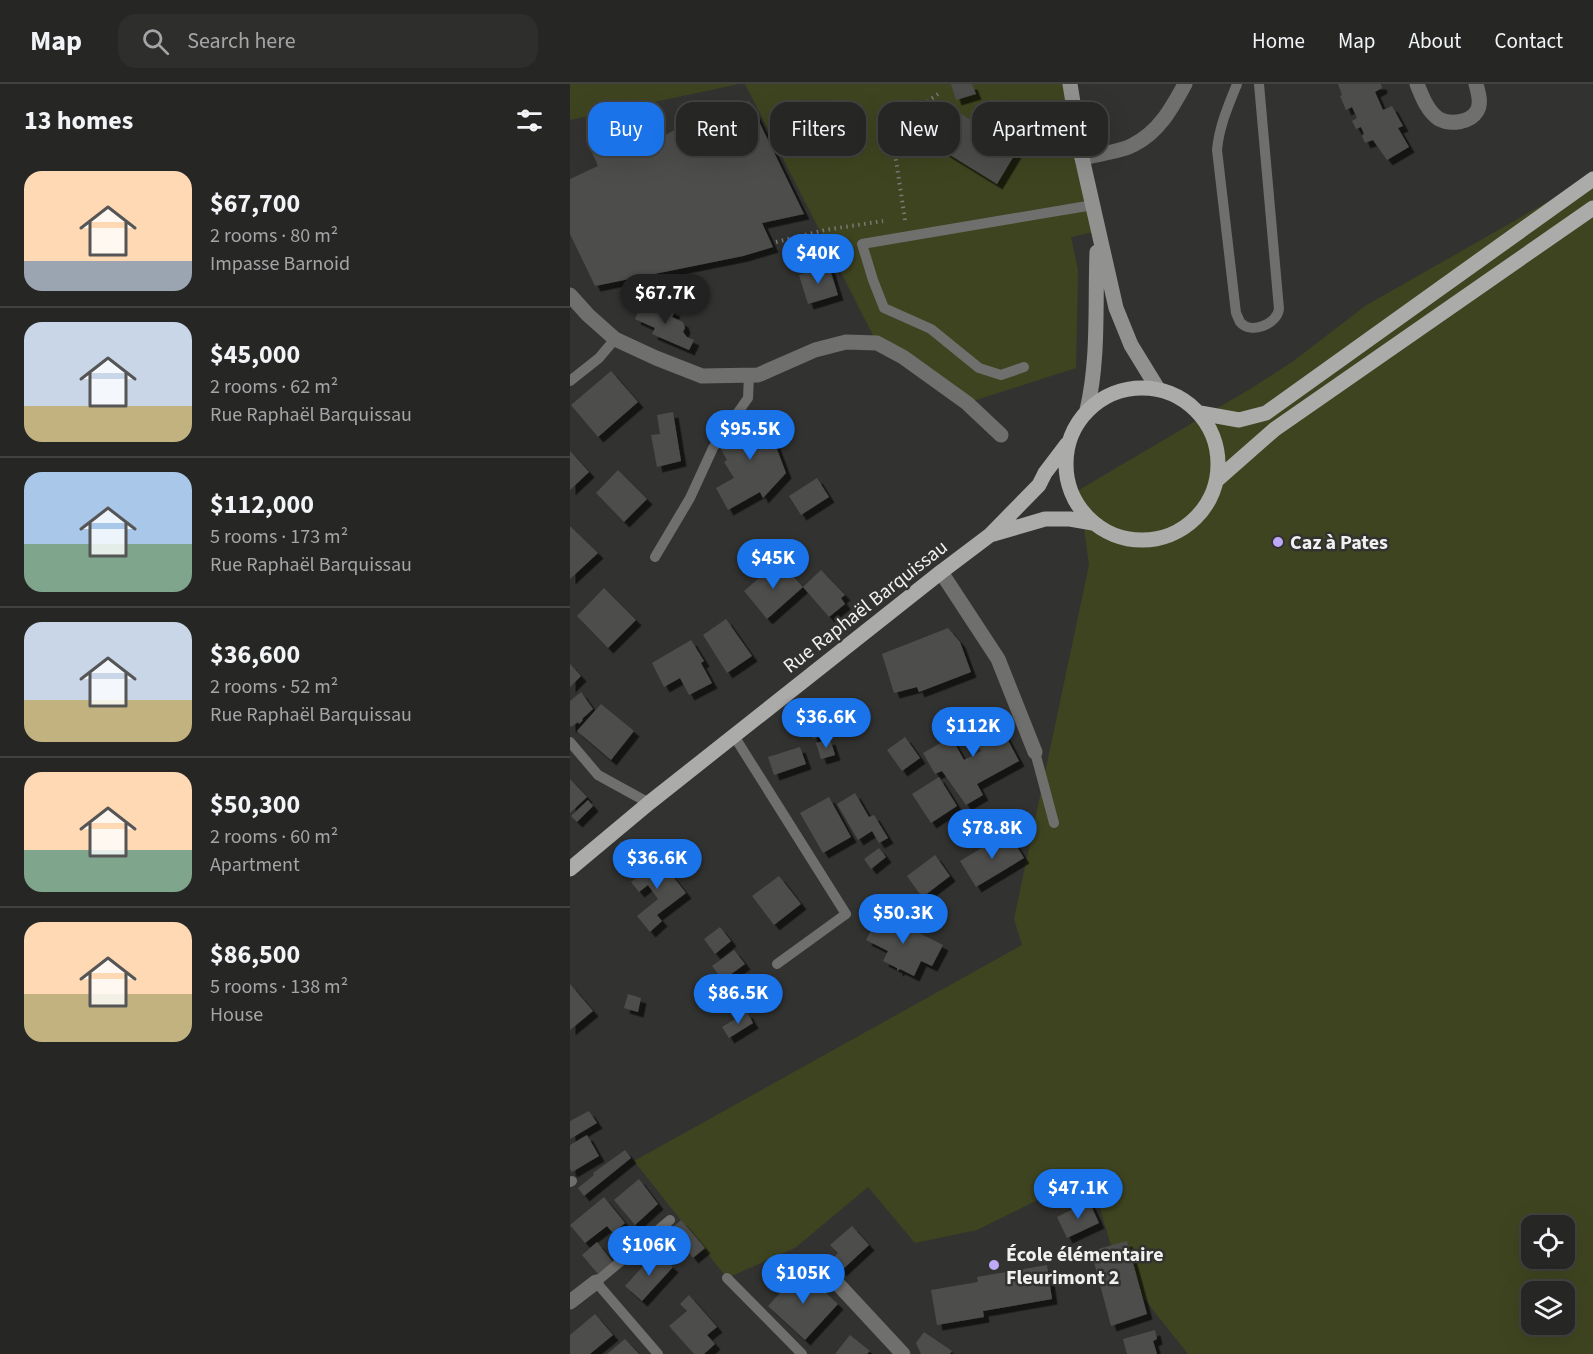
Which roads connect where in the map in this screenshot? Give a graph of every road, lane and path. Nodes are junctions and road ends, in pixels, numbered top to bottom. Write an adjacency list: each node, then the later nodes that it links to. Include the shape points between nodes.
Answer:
1 (1070, 84): 8 (main road)
2 (1185, 84): 8 (street, via 1167,116 1151,134 1132,146)
3 (1237, 84): 4 (lane, via 1220,129 1217,150 1236,313 1245,326 1256,327 1271,323 1279,309)
4 (1259, 84)
5 (1417, 84): 6 (street, via 1426,106 1438,118 1461,122 1477,112 1480,102)
6 (1476, 84)
7 (941, 92): 14 (path, via 891,127)
8 (1082, 158): 10 (main road)
9 (1593, 179): 23 (main road, via 1266,413 1239,420)
10 (1093, 205): 13 (main road); 14 (lane)
11 (1593, 208): 26 (main road, via 1275,429)
12 (894, 220): 15 (path)
13 (1098, 231): 21 (main road, via 1116,308 1131,345); 22 (main road, via 1094,358)
14 (907, 236): 18 (lane, via 862,244 884,308 931,329 979,368 1001,375)
15 (776, 242)
16 (570, 295): 17 (street)
17 (615, 339): 19 (street, via 702,376); 20 (lane)
18 (1024, 367)
19 (749, 375): 24 (street, via 846,342 877,343 967,403); 29 (lane, via 748,398 713,448 690,498)
20 (570, 381)
21 (1158, 389): 22 (main road, via 1132,387 1108,395); 23 (main road, via 1181,398)
22 (1087, 410): 25 (main road, via 1074,426)
23 (1200, 413): 26 (main road, via 1213,433 1219,455)
24 (1001, 435)
25 (1067, 444): 27 (main road, via 1068,487 1078,507); 28 (main road, Rue Raphaël Barquissau, via 1039,485)
26 (1218, 479): 27 (main road, via 1197,518 1157,539 1134,540 1112,535)
27 (1093, 523): 28 (main road, Rue Raphaël Barquissau, via 1045,519)
28 (990, 535): 30 (main road, Rue Raphaël Barquissau)
29 (655, 557)
30 (941, 572): 31 (main road, Rue Raphaël Barquissau); 33 (street, via 998,659)
31 (734, 736): 34 (main road, Rue Raphaël Barquissau); 37 (lane, via 846,914)
32 (570, 742): 34 (lane, via 598,775)
33 (1035, 752): 35 (lane)
34 (649, 803): 36 (main road, Rue Raphaël Barquissau)
35 (1054, 823)
36 (570, 869)
37 (777, 964)
38 (670, 1220): 40 (lane)
39 (728, 1278): 44 (lane)
40 (596, 1282): 42 (street); 43 (lane)
41 (837, 1283): 45 (street)
42 (570, 1302)
43 (658, 1354)
44 (802, 1354)
45 (903, 1354)

